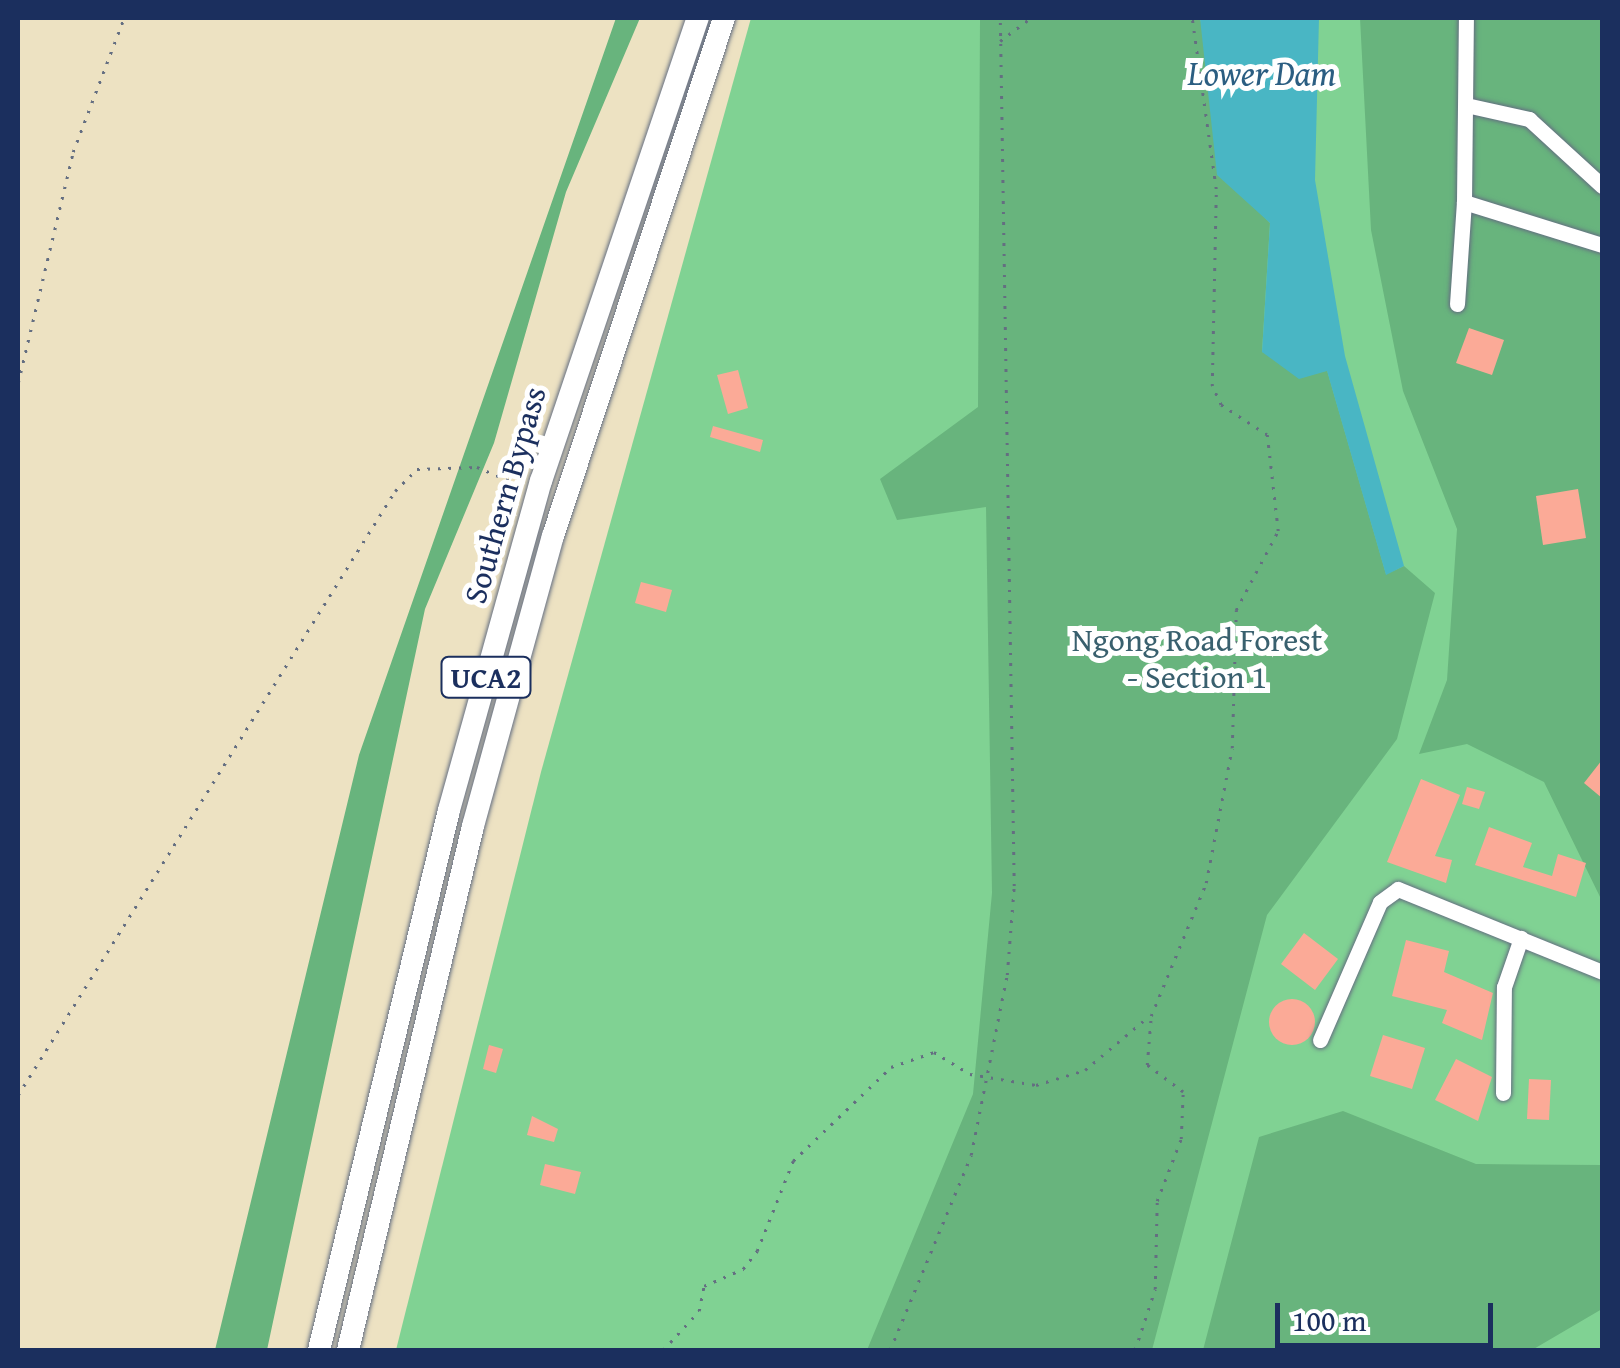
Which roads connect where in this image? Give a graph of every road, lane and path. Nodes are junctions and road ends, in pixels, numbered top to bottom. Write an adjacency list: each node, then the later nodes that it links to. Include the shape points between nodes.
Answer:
1 (124, 18): 14 (path, via 73,152)
2 (698, 18): 15 (highway, Southern Bypass / UCA2)
3 (724, 18): 24 (highway, Southern Bypass / UCA2, via 553,536 473,826)
4 (1000, 18): 8 (path)
5 (1031, 18): 8 (path)
6 (1192, 18): 18 (path, via 1216,189 1212,386 1221,406 1267,435 1278,531 1236,610 1232,748 1206,883)
7 (1466, 18): 9 (street)
8 (999, 42): 20 (path, via 1014,886)
9 (1466, 105): 10 (street, via 1529,119); 11 (street)
10 (1602, 186)
11 (1464, 202): 12 (street); 13 (street)
12 (1602, 246)
13 (1456, 304)
14 (18, 384)
15 (536, 498): 22 (path, via 478,468 417,469 394,491); 23 (highway, Southern Bypass / UCA2, via 449,810)
16 (1521, 938): 17 (street); 19 (street, via 1430,896 1388,892); 21 (street, via 1504,986)
17 (1602, 972)
18 (1150, 1016): 20 (path, via 1084,1070 1036,1085); 27 (path, via 1147,1065 1183,1092 1180,1139 1157,1201 1155,1288)
19 (1320, 1040)
20 (994, 1075): 25 (path, via 970,1074 934,1052 891,1067 793,1162 758,1250 743,1269 704,1286 699,1311); 26 (path)
21 (1503, 1093)
22 (18, 1095)
23 (319, 1350)
24 (348, 1350)
25 (663, 1350)
26 (890, 1350)
27 (1135, 1350)

